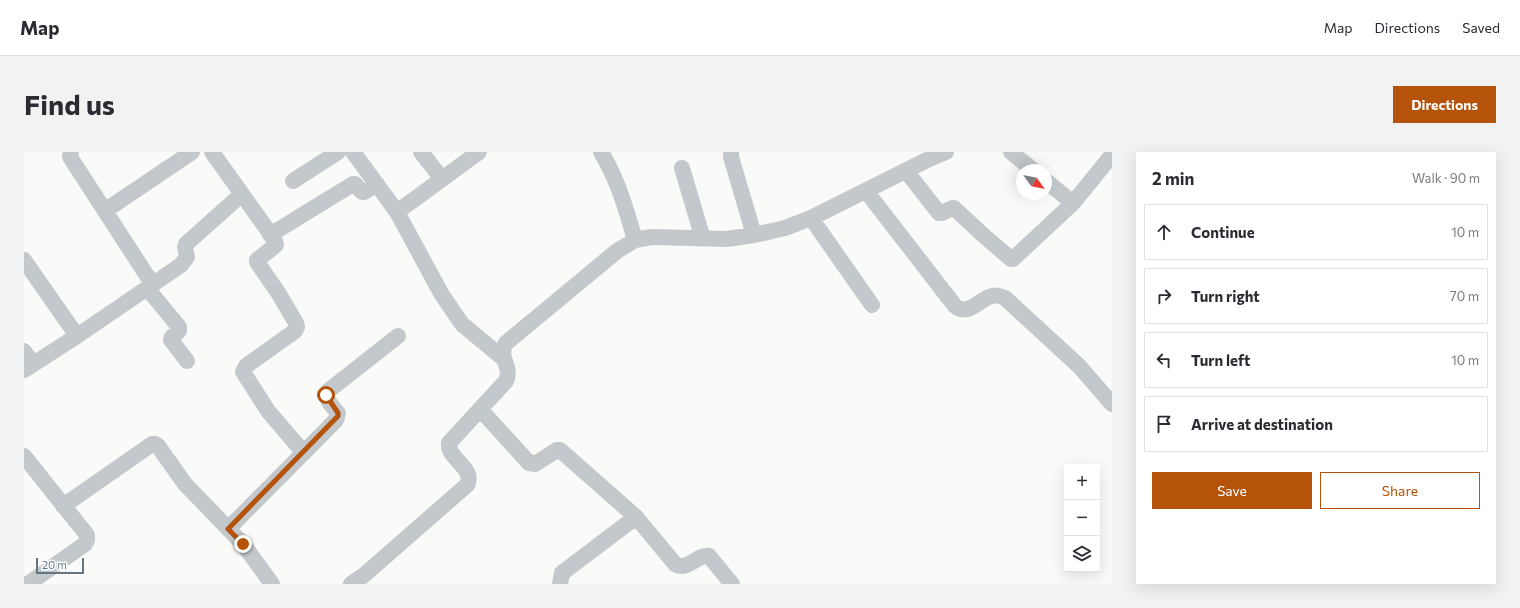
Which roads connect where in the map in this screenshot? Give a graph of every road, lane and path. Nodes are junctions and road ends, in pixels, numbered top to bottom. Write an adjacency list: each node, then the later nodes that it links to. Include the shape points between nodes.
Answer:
1 (71, 152): 24 (street, via 70,157)
2 (192, 152): 24 (street)
3 (212, 152): 22 (street)
4 (338, 152): 18 (street)
5 (353, 152): 19 (street)
6 (421, 152): 17 (street)
7 (479, 152): 17 (street)
8 (601, 152): 30 (street, via 620,189)
9 (731, 152): 28 (street)
10 (946, 152): 13 (street)
11 (1012, 152): 14 (street)
12 (1112, 155): 23 (street)
13 (924, 156): 16 (street)
14 (1026, 164)
15 (682, 168): 29 (street)
16 (906, 171): 21 (street); 23 (street, via 939,213 954,208 1011,259 1014,259)
17 (442, 178): 25 (street)
18 (293, 182)
19 (377, 184): 25 (street); 27 (street, via 364,192 353,184 273,233)
20 (1052, 186): 23 (street)
21 (866, 191): 26 (street); 39 (street, via 959,310 965,311 993,295 1005,298 1079,366)
22 (242, 194): 27 (street); 32 (street, via 186,244 185,261)
23 (1073, 203)
24 (106, 210): 32 (street)
25 (397, 212): 36 (street, via 442,295 462,324)
26 (811, 218): 28 (street); 33 (street)
27 (269, 232): 41 (street, via 276,245 256,262 279,294 297,327 246,366 243,372 268,411)
28 (754, 236): 29 (street)
29 (703, 239): 30 (street, via 652,237)
30 (635, 240): 36 (street, via 617,251 506,343 502,348)
31 (24, 260): 34 (street)
32 (150, 286): 34 (street); 37 (street, via 179,327 171,340)
33 (872, 305)
34 (77, 336): 38 (street)
35 (398, 336): 41 (street, via 328,391 327,398 338,416)
36 (504, 359): 40 (street, via 509,372 506,381)
37 (187, 361)
38 (27, 362)
39 (1112, 404)
40 (480, 409): 44 (street, via 529,463 534,464 560,450); 48 (street, via 449,443 450,449 469,474 468,485)
41 (304, 453): 45 (street)
42 (24, 456): 43 (street)
43 (63, 506): 45 (street, via 152,444 156,444 184,484); 46 (street, via 84,530 87,540)
44 (636, 517): 49 (street, via 562,573); 50 (street, via 679,567 684,567 705,555 709,556)
45 (228, 529): 47 (street, via 243,544)
46 (28, 584)
47 (272, 584)
48 (351, 584)
49 (560, 584)
50 (732, 584)

